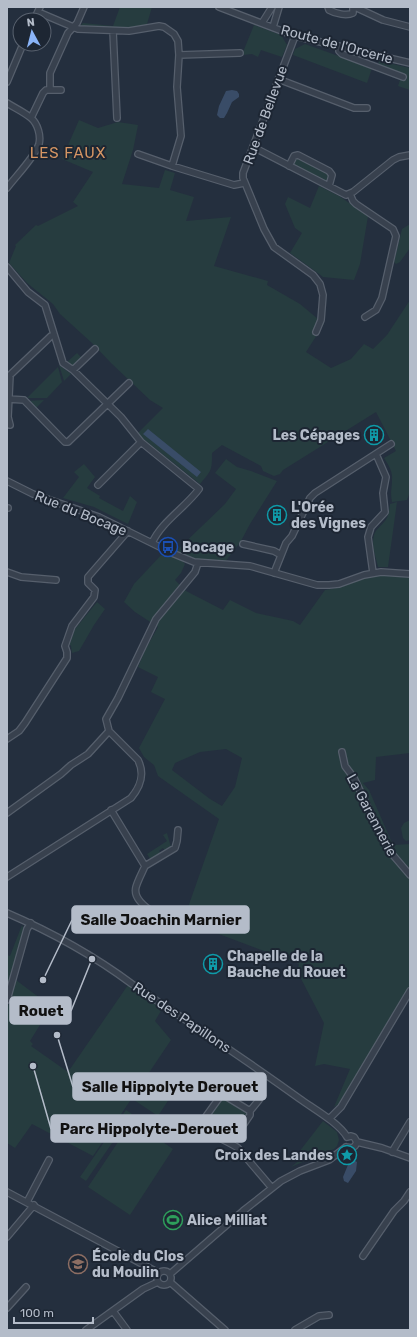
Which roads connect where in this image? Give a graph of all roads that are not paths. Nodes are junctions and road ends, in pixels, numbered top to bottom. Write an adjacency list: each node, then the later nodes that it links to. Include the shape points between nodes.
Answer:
1 (84, 7): 11 (street, via 77,23)
2 (219, 7): 10 (street, Route de l'Orcerie)
3 (272, 7): 8 (street)
4 (280, 7): 9 (street)
5 (328, 7): 6 (street, via 333,12 350,15)
6 (354, 7): 12 (street, via 383,20)
7 (39, 9): 11 (street)
8 (268, 14): 9 (street); 10 (street)
9 (276, 18): 13 (street)
10 (262, 23): 13 (street, Route de l'Orcerie)
11 (72, 27): 14 (street); 24 (street, via 50,73)
12 (410, 27)
13 (273, 28): 15 (street, Route de l'Orcerie)
14 (113, 31): 19 (street, via 164,27 174,34 178,41); 29 (street)
15 (295, 36): 16 (street, Route de l'Orcerie); 22 (street, Rue de Bellevue)
16 (340, 46): 20 (street, Route de l'Orcerie); 21 (street, via 342,54)
17 (20, 52): 23 (street)
18 (240, 53): 19 (street)
19 (179, 55): 33 (street, via 176,87 180,136)
20 (410, 63)
21 (403, 77)
22 (278, 79): 27 (street, via 354,108); 30 (street, Rue de Bellevue)
23 (7, 82)
24 (50, 90): 25 (street); 28 (street, via 43,93)
25 (61, 90)
26 (7, 103): 28 (street)
27 (367, 108)
28 (31, 118): 37 (street, via 38,131 39,144)
29 (117, 118)
30 (253, 148): 34 (street); 35 (street, Rue de Bellevue, via 243,173)
31 (138, 154): 33 (street)
32 (410, 154): 38 (street, via 393,160)
33 (172, 166): 35 (street, via 234,185)
34 (289, 166): 36 (street); 36 (street, via 294,156 298,155 332,175)
35 (244, 183): 41 (street, Rue de Bellevue, via 274,248 313,275 320,284 323,295 321,320)
36 (328, 186): 38 (street, via 346,195)
37 (7, 188)
38 (350, 194): 40 (street, via 356,204 392,230 396,236 382,298 376,310)
39 (7, 267): 42 (street, via 28,292 45,305)
40 (365, 317)
41 (316, 332)
42 (54, 335): 44 (street, via 63,363); 46 (street, via 10,375)
43 (96, 349): 44 (street)
44 (73, 370): 47 (street)
45 (129, 383): 47 (street)
46 (8, 399): 47 (street, via 24,400 65,442 68,442); 48 (street)
47 (107, 404): 49 (street, via 126,422)
48 (10, 425)
49 (141, 442): 53 (street); 55 (street, via 199,489 167,522)
50 (391, 444): 51 (street)
51 (376, 454): 57 (street, via 310,498); 61 (street, via 387,480 383,493 385,512 372,527 368,537)
52 (7, 481): 54 (street, Rue du Bocage, via 33,494 100,517)
53 (98, 485)
54 (128, 531): 55 (street, Rue du Bocage); 65 (street, via 88,577 88,583 95,590 94,596 72,626 65,646 67,658 25,723)
55 (152, 543): 58 (street, Rue du Bocage)
56 (243, 544): 57 (street)
57 (281, 555): 60 (street)
58 (198, 563): 60 (street, Rue du Bocage, via 250,566); 64 (street, via 195,572 156,619 106,719)
59 (7, 572): 63 (street, via 21,577)
60 (274, 573): 61 (street, Rue du Bocage, via 317,585 340,584)
61 (373, 573): 62 (street, Rue du Bocage)
62 (410, 574)
63 (56, 580)
64 (109, 731): 67 (street, via 138,760 142,773 137,791 131,798); 68 (street, via 88,754)
65 (7, 739)
66 (342, 752): 71 (street, La Garennerie, via 345,766 354,778 378,829 392,854)
67 (111, 810): 70 (street); 72 (street)
68 (7, 813)
69 (178, 830): 70 (street, via 175,848)
70 (145, 866): 73 (street, via 136,887 136,894 145,907)
71 (410, 875)
72 (7, 877)
73 (153, 912)
74 (7, 913): 75 (street, Rue des Papillons)
75 (31, 923): 77 (street, via 27,929); 82 (street, Rue des Papillons, via 114,970)
76 (410, 991): 82 (street, via 341,1106)
77 (7, 1000)
78 (203, 1078): 79 (street)
79 (222, 1094): 81 (street); 86 (street, via 202,1124 226,1143)
80 (259, 1100): 81 (street)
81 (250, 1111): 86 (street, via 250,1115)
82 (329, 1119): 84 (street, Rue des Papillons)
83 (410, 1122): 88 (street)
84 (347, 1137): 85 (street, via 354,1137); 87 (street, via 344,1142)
85 (357, 1142): 87 (street, via 352,1148); 88 (street)
86 (231, 1143): 91 (street)
87 (346, 1147): 91 (street, via 329,1160 300,1170)
88 (392, 1152): 89 (street)
89 (410, 1158)
90 (49, 1160): 94 (street)
91 (272, 1188): 99 (street)
92 (7, 1192): 94 (street)
93 (410, 1192): 97 (street)
94 (27, 1202): 95 (street)
95 (34, 1205): 96 (street); 98 (street)
96 (7, 1238)
97 (363, 1256)
98 (159, 1273): 99 (street, via 164,1271); 100 (street)
99 (170, 1274): 101 (street)
100 (158, 1282): 101 (street, via 163,1285); 104 (street, via 143,1289)
101 (170, 1282): 108 (street)
102 (26, 1287): 103 (street)
103 (7, 1308)
104 (113, 1311): 106 (street); 107 (street)
105 (329, 1315): 109 (street, via 319,1316)
106 (86, 1330)
107 (127, 1330)
108 (225, 1330)
109 (295, 1330)

